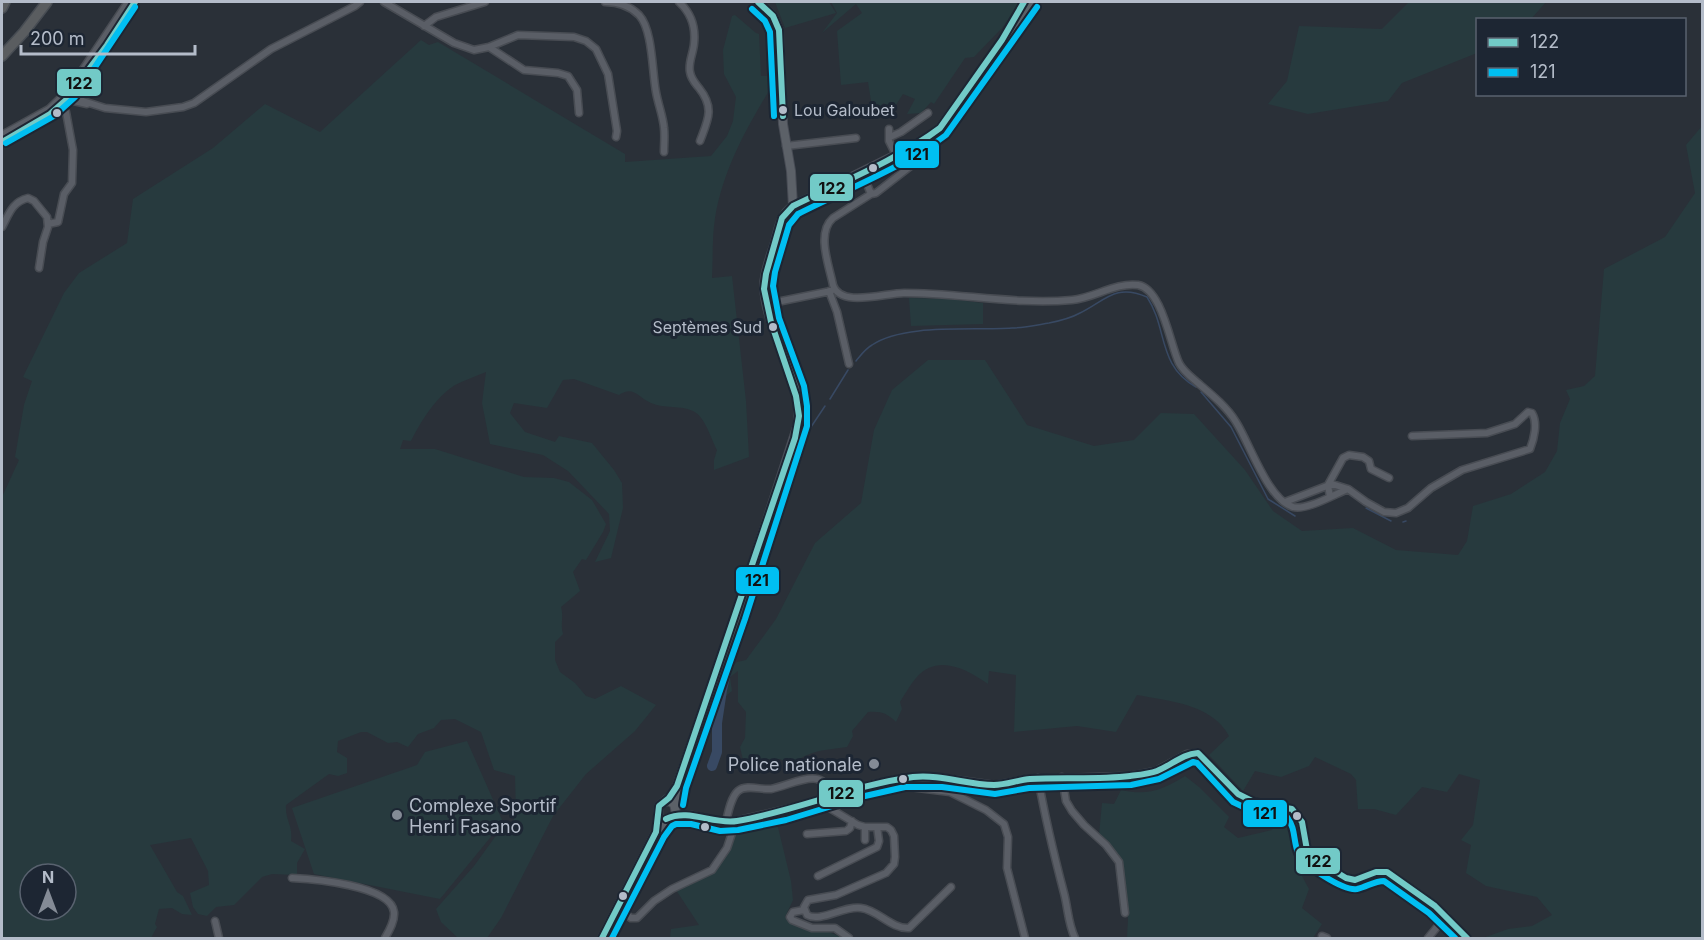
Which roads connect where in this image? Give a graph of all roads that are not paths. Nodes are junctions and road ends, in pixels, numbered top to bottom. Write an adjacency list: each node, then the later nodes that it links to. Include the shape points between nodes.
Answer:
1 (5, 2): 14 (highway)
2 (46, 2): 19 (highway)
3 (128, 2): 20 (street)
4 (135, 2): 20 (street)
5 (360, 2): 23 (street, via 271,49 187,106 146,112)
6 (384, 2): 16 (street)
7 (485, 2): 16 (street, via 445,13)
8 (605, 2): 35 (street, via 620,3 643,21 664,127)
9 (679, 2): 31 (street, via 688,11 694,28 692,80 709,104 709,117)
10 (752, 2): 15 (main road)
11 (758, 2): 15 (main road)
12 (1024, 2): 17 (main road)
13 (1030, 2): 17 (main road)
14 (2, 8)
15 (773, 16): 33 (main road, via 781,39)
16 (424, 26): 18 (street, via 466,48)
17 (1002, 40): 36 (main road, via 940,128)
18 (489, 47): 24 (street, via 524,70 568,76 577,90); 28 (street, via 525,35 574,37 591,45 608,74)
19 (2, 56)
20 (70, 91): 21 (street); 23 (street)
21 (64, 99): 22 (street); 23 (street); 27 (street)
22 (60, 105): 32 (street); 40 (street, via 66,112 73,150 72,183 64,194 58,222)
23 (96, 105)
24 (579, 113)
25 (928, 113): 29 (street)
26 (888, 129): 29 (street)
27 (2, 135)
28 (616, 137)
29 (890, 137): 36 (street)
30 (856, 138): 33 (street)
31 (700, 141)
32 (2, 142)
33 (786, 146): 39 (main road)
34 (934, 148): 38 (street)
35 (664, 152)
36 (896, 155): 37 (main road)
37 (862, 172): 38 (street); 39 (main road)
38 (871, 194): 43 (street, via 826,226)
39 (793, 206): 44 (main road, via 782,218 766,274)
40 (48, 224): 41 (street, via 47,217 28,198 14,205); 42 (street)
41 (2, 227)
42 (39, 268)
43 (832, 290): 44 (street); 45 (street); 51 (street, via 849,298 936,293 1052,301 1084,298 1126,286 1143,287 1156,299 1182,368 1234,418 1273,491)
44 (767, 304): 55 (main road, via 796,396 798,424)
45 (849, 364)
46 (1412, 436): 49 (street, via 1487,432 1515,424 1528,412 1535,418 1530,449 1462,470 1402,511 1384,512)
47 (1389, 478): 48 (street, via 1371,469 1363,456 1349,455 1343,458)
48 (1328, 485): 49 (street); 50 (street); 51 (street)
49 (1348, 489): 50 (street)
50 (1330, 496): 51 (street, via 1304,508)
51 (1285, 502)
52 (1062, 777): 53 (street); 73 (street, via 1072,811 1119,862); 74 (street, via 1146,774 1187,754 1198,753 1245,799 1292,809 1302,822 1310,855 1330,869 1355,880 1387,872)
53 (1038, 778): 54 (street, via 995,785 927,777); 81 (street)
54 (894, 780): 56 (street); 80 (street, via 902,786 950,792 1004,824 1008,837 1007,868)
55 (676, 786): 58 (main road); 59 (main road)
56 (830, 797): 57 (street); 63 (street, via 828,787 811,778 769,789 740,789)
57 (821, 800): 61 (street); 62 (street)
58 (664, 802): 59 (main road, via 669,801); 60 (main road, via 659,806)
59 (675, 809): 60 (main road); 63 (street)
60 (662, 817): 71 (main road)
61 (736, 821): 63 (street); 71 (street, via 727,848 711,870 677,887 637,918)
62 (852, 821): 64 (street); 66 (street, via 846,831)
63 (726, 822)
64 (865, 827): 65 (street); 67 (street)
65 (877, 827): 68 (street, via 877,847); 72 (street, via 887,827 894,836 891,869 836,895 808,900)
66 (807, 834)
67 (865, 840)
68 (818, 876)
69 (292, 878): 77 (street, via 343,883 383,897 395,912)
70 (951, 887): 72 (street, via 909,928 899,927 863,908 816,918)
71 (618, 908): 78 (main road)
72 (804, 910): 79 (street, via 793,912 790,917 812,928 835,928)
73 (1125, 913)
74 (1446, 916): 82 (street); 83 (street)
75 (215, 921): 76 (street)
76 (219, 939)
77 (386, 939)
78 (602, 939)
79 (849, 939)
80 (1025, 939)
81 (1075, 939)
82 (1428, 939)
83 (1467, 939)

